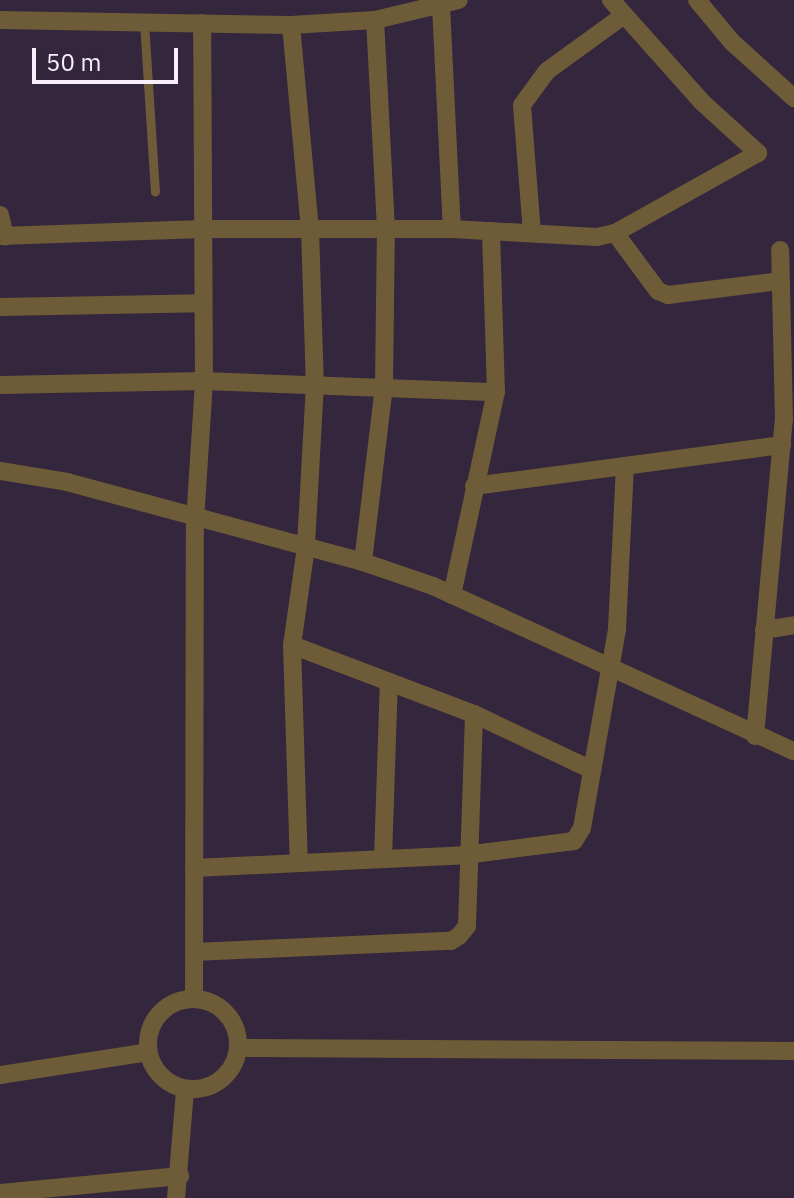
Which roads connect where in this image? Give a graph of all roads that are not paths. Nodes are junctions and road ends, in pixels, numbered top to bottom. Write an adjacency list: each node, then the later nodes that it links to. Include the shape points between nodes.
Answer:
1 (459, 0): 4 (street)
2 (611, 0): 6 (street)
3 (697, 0): 12 (street, via 732,42)
4 (441, 6): 8 (street); 18 (street)
5 (105, 9): 7 (street); 9 (street)
6 (624, 15): 20 (street, via 547,71 522,105); 21 (street, via 702,102 758,153)
7 (0, 20)
8 (375, 20): 11 (street); 17 (street)
9 (144, 22): 10 (street); 13 (lane)
10 (202, 23): 11 (street); 15 (street)
11 (291, 25): 16 (street)
12 (794, 98)
13 (155, 192)
14 (0, 215): 22 (street)
15 (203, 229): 16 (street); 22 (street); 25 (street)
16 (310, 229): 17 (street); 28 (street)
17 (386, 229): 18 (street); 30 (street)
18 (452, 229): 19 (street)
19 (491, 231): 20 (street); 31 (street)
20 (532, 233): 21 (street)
21 (615, 233): 24 (street, via 658,291 668,295)
22 (2, 236)
23 (780, 250): 24 (street)
24 (781, 281): 32 (street)
25 (201, 303): 26 (street); 27 (street)
26 (0, 307)
27 (204, 381): 28 (street); 29 (street); 37 (street)
28 (315, 384): 30 (street); 38 (street)
29 (0, 385)
30 (384, 386): 31 (street); 39 (street)
31 (496, 392): 36 (street)
32 (789, 419): 33 (street)
33 (782, 445): 34 (street); 42 (street)
34 (625, 466): 36 (street); 44 (street)
35 (0, 471): 37 (street, via 67,482)
36 (474, 486): 40 (street)
37 (195, 521): 38 (street); 53 (street)
38 (306, 547): 39 (street); 43 (street)
39 (363, 562): 40 (street)
40 (452, 595): 44 (street)
41 (794, 625): 42 (street)
42 (764, 630): 47 (street)
43 (292, 645): 45 (street); 52 (street)
44 (610, 669): 47 (street); 49 (street)
45 (389, 682): 46 (street); 51 (street)
46 (474, 714): 49 (street); 50 (street)
47 (755, 736): 48 (street)
48 (794, 751)
49 (592, 770): 50 (street, via 574,841)
50 (465, 855): 51 (street); 54 (street, via 467,926 451,941)
51 (383, 859): 52 (street)
52 (299, 862): 53 (street)
53 (194, 868): 54 (street)
54 (194, 952): 55 (street)
55 (194, 999): 56 (street, via 221,1009 231,1020); 58 (street, via 181,1000 158,1014 147,1038)
56 (238, 1048): 57 (street); 60 (street, via 235,1062 215,1085)
57 (794, 1051)
58 (148, 1052): 59 (street); 60 (street, via 160,1077)
59 (0, 1075)
60 (185, 1090): 61 (street)
61 (180, 1176): 62 (street); 64 (street)
62 (48, 1191): 63 (street)
63 (0, 1193)
64 (176, 1198)

